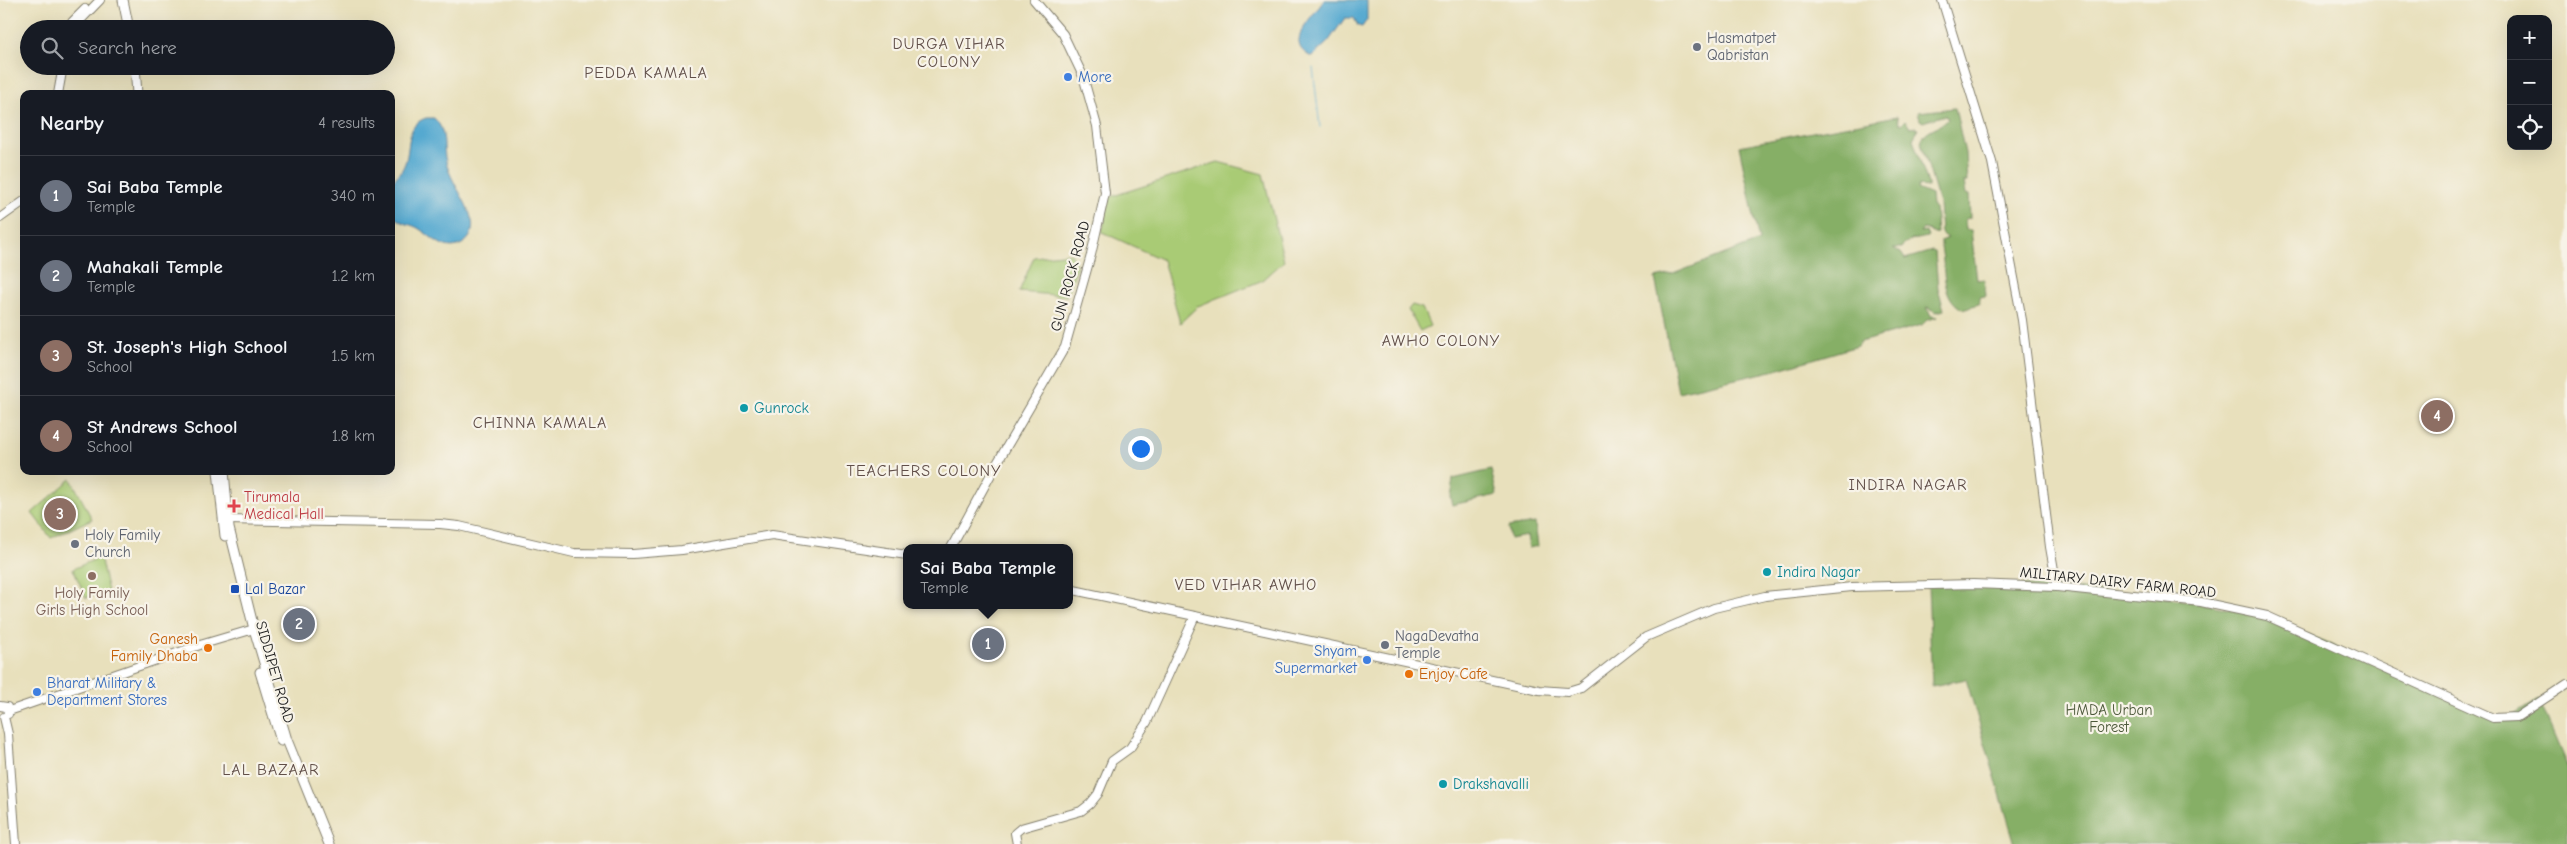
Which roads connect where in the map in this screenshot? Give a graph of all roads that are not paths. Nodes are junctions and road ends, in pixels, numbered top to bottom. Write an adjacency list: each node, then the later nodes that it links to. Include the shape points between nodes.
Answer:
1 (93, 0): 7 (main road)
2 (100, 0): 8 (main road)
3 (123, 0): 9 (main road)
4 (129, 0): 10 (main road)
5 (1034, 0): 22 (main road, GUN ROCK ROAD, via 1063,34 1083,76 1098,126 1105,193 1065,347)
6 (1942, 0): 24 (main road, via 1995,178 2022,320)
7 (74, 20)
8 (80, 20)
9 (126, 20)
10 (132, 20)
11 (61, 75): 14 (main road)
12 (136, 75): 15 (main road)
13 (142, 75): 16 (main road)
14 (59, 90)
15 (137, 90)
16 (143, 90)
17 (20, 204): 18 (main road)
18 (0, 218)
19 (219, 475): 21 (main road, SIDDIPET ROAD)
20 (224, 475): 21 (main road, SIDDIPET ROAD)
21 (225, 520): 23 (main road, via 440,524 574,553 633,554 682,550 772,535); 27 (main road, SIDDIPET ROAD)
22 (954, 544)
23 (903, 554)
24 (2057, 587): 26 (main road, MILITARY DAIRY FARM ROAD, via 1973,584 1852,587 1764,596 1714,608 1646,637 1589,683 1568,692 1539,690); 28 (main road, MILITARY DAIRY FARM ROAD, via 2184,600 2267,616 2494,718 2517,717)
25 (1073, 590): 26 (main road, MILITARY DAIRY FARM ROAD)
26 (1195, 616): 34 (main road, via 1147,722 1130,748 1112,761 1098,794 1081,811 1022,828 1015,833)
27 (251, 628): 30 (main road); 32 (main road, SIDDIPET ROAD, via 281,742); 33 (main road, SIDDIPET ROAD, via 287,740)
28 (2567, 684)
29 (0, 706): 30 (main road, via 5,706)
30 (4, 715): 31 (main road)
31 (16, 844)
32 (322, 844)
33 (329, 844)
34 (1017, 844)

